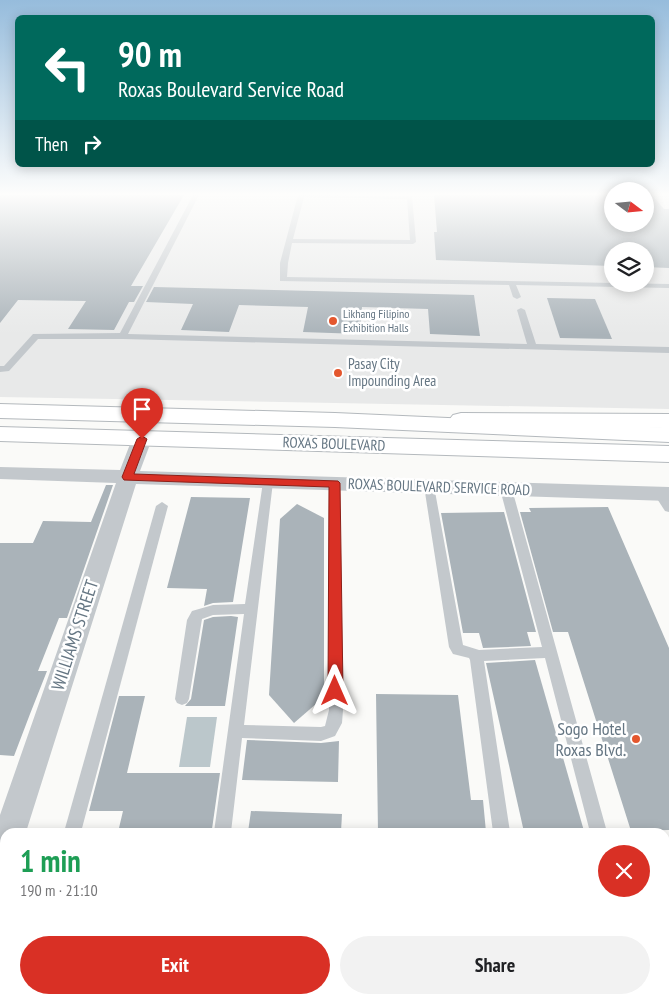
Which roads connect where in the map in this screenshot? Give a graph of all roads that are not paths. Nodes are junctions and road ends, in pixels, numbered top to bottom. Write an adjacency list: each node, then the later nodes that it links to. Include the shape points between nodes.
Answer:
1 (289, 241): 5 (lane, via 283,279)
2 (172, 242): 9 (lane)
3 (389, 242): 4 (lane)
4 (413, 242)
5 (512, 284): 6 (lane); 7 (lane)
6 (669, 286)
7 (517, 297)
8 (521, 310): 10 (lane)
9 (123, 336): 10 (lane); 12 (lane, via 36,336 6,369)
10 (532, 346): 11 (lane)
11 (669, 350)
12 (0, 369)
13 (0, 412): 14 (main road, ROXAS BOULEVARD)
14 (335, 420): 15 (main road, ROXAS BOULEVARD); 17 (main road, ROXAS BOULEVARD)
15 (669, 421)
16 (0, 434): 18 (main road, ROXAS BOULEVARD)
17 (669, 435)
18 (142, 439): 19 (main road, ROXAS BOULEVARD); 21 (street, WILLIAMS STREET)
19 (669, 454)
20 (0, 473): 21 (street, ROXAS BOULEVARD SERVICE ROAD)
21 (128, 477): 22 (street, ROXAS BOULEVARD SERVICE ROAD); 33 (street, WILLIAMS STREET)
22 (268, 482): 23 (street, ROXAS BOULEVARD SERVICE ROAD); 28 (lane)
23 (334, 483): 24 (street, ROXAS BOULEVARD SERVICE ROAD); 32 (lane, via 334,723 330,731 321,734)
24 (429, 486): 25 (street, ROXAS BOULEVARD SERVICE ROAD); 30 (lane, via 456,647)
25 (506, 489): 26 (street, ROXAS BOULEVARD SERVICE ROAD); 29 (lane)
26 (666, 499)
27 (162, 506): 34 (lane)
28 (251, 609): 31 (lane, via 213,610 198,615 194,620); 32 (lane)
29 (550, 652): 30 (lane); 37 (lane)
30 (476, 656): 36 (lane)
31 (182, 700)
32 (235, 732): 35 (lane)
33 (11, 828)
34 (73, 828)
35 (223, 828)
36 (500, 828)
37 (598, 828)

